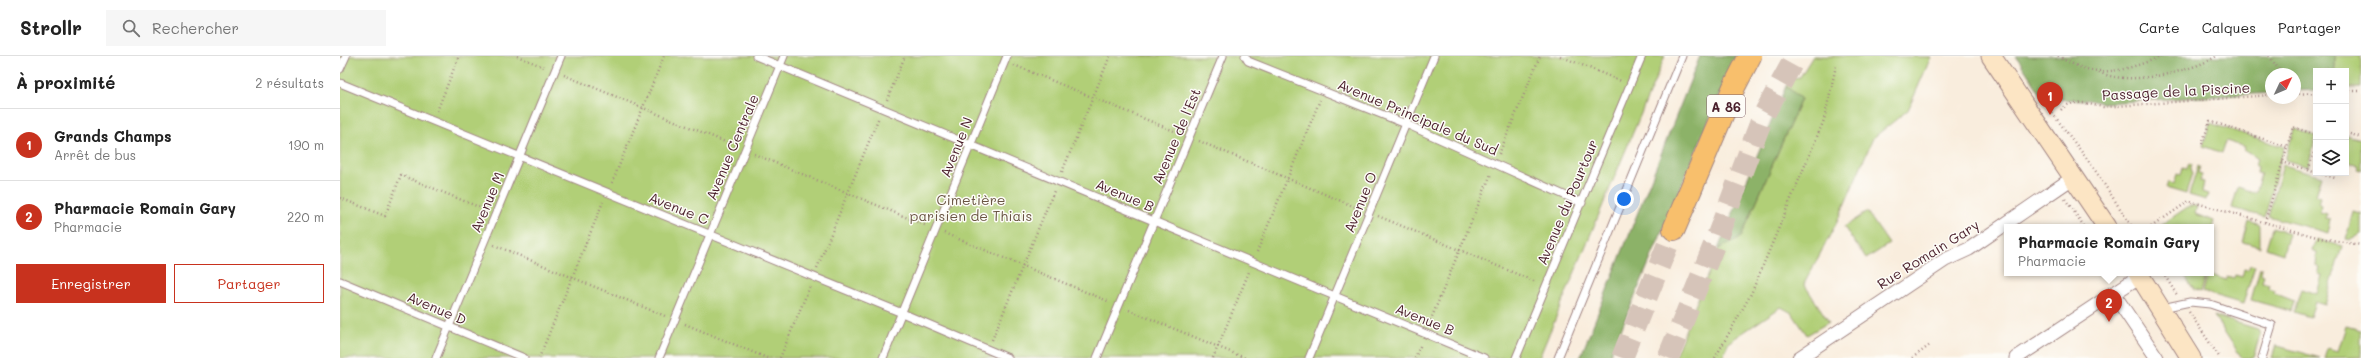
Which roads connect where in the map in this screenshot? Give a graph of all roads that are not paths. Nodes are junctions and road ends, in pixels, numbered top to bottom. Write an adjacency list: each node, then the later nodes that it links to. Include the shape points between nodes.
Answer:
1 (346, 56): 14 (lane)
2 (562, 56): 18 (lane, Avenue M)
3 (756, 56): 13 (lane, Avenue B)
4 (784, 56): 13 (lane, Avenue Centrale)
5 (1223, 56): 21 (lane, Avenue de l'Est)
6 (1245, 56): 16 (lane, Avenue Principale du Sud, via 1248,62)
7 (1434, 56): 16 (lane, Avenue O)
8 (1642, 56): 20 (lane, Avenue du Pourtour)
9 (1682, 56): 44 (lane)
10 (1750, 56): 25 (highway, A 86)
11 (1991, 56): 19 (main road)
12 (1006, 59): 17 (lane, Avenue N)
13 (780, 66): 17 (lane, Avenue B); 26 (lane, Avenue Centrale)
14 (340, 69)
15 (340, 83): 18 (lane, Avenue C)
16 (1406, 124): 20 (lane, Avenue Principale du Sud); 31 (lane, Avenue O)
17 (971, 145): 21 (lane, Avenue B); 33 (lane, Avenue N)
18 (520, 157): 26 (lane, Avenue C); 34 (lane, Avenue M)
19 (2074, 177): 22 (street, Rue Romain Gary); 23 (main road)
20 (1582, 203): 43 (lane, Avenue du Pourtour)
21 (1154, 221): 31 (lane, Avenue B); 40 (lane, Avenue de l'Est)
22 (2005, 224)
23 (2105, 224)
24 (2004, 225): 45 (street, Rue Romain Gary, via 1969,249 1945,260)
25 (1674, 229)
26 (710, 234): 33 (lane, Avenue C); 37 (lane, Avenue Centrale)
27 (2138, 276): 30 (street)
28 (2140, 276): 32 (main road)
29 (340, 282): 34 (lane, Avenue D)
30 (2113, 293): 46 (street); 47 (street)
31 (1335, 296): 41 (lane, Avenue O); 42 (lane, Avenue B)
32 (2160, 308): 48 (main road); 49 (lane, via 2183,303 2210,304 2272,325)
33 (902, 313): 38 (lane, Avenue N); 39 (lane, Avenue C)
34 (449, 327): 35 (lane, Avenue M); 36 (lane, Avenue D)
35 (436, 358)
36 (524, 358)
37 (659, 358)
38 (883, 358)
39 (1008, 358)
40 (1097, 358)
41 (1309, 358)
42 (1484, 358)
43 (1516, 358)
44 (1558, 358)
45 (1799, 358)
46 (2016, 358)
47 (2157, 358)
48 (2190, 358)
49 (2262, 358)

